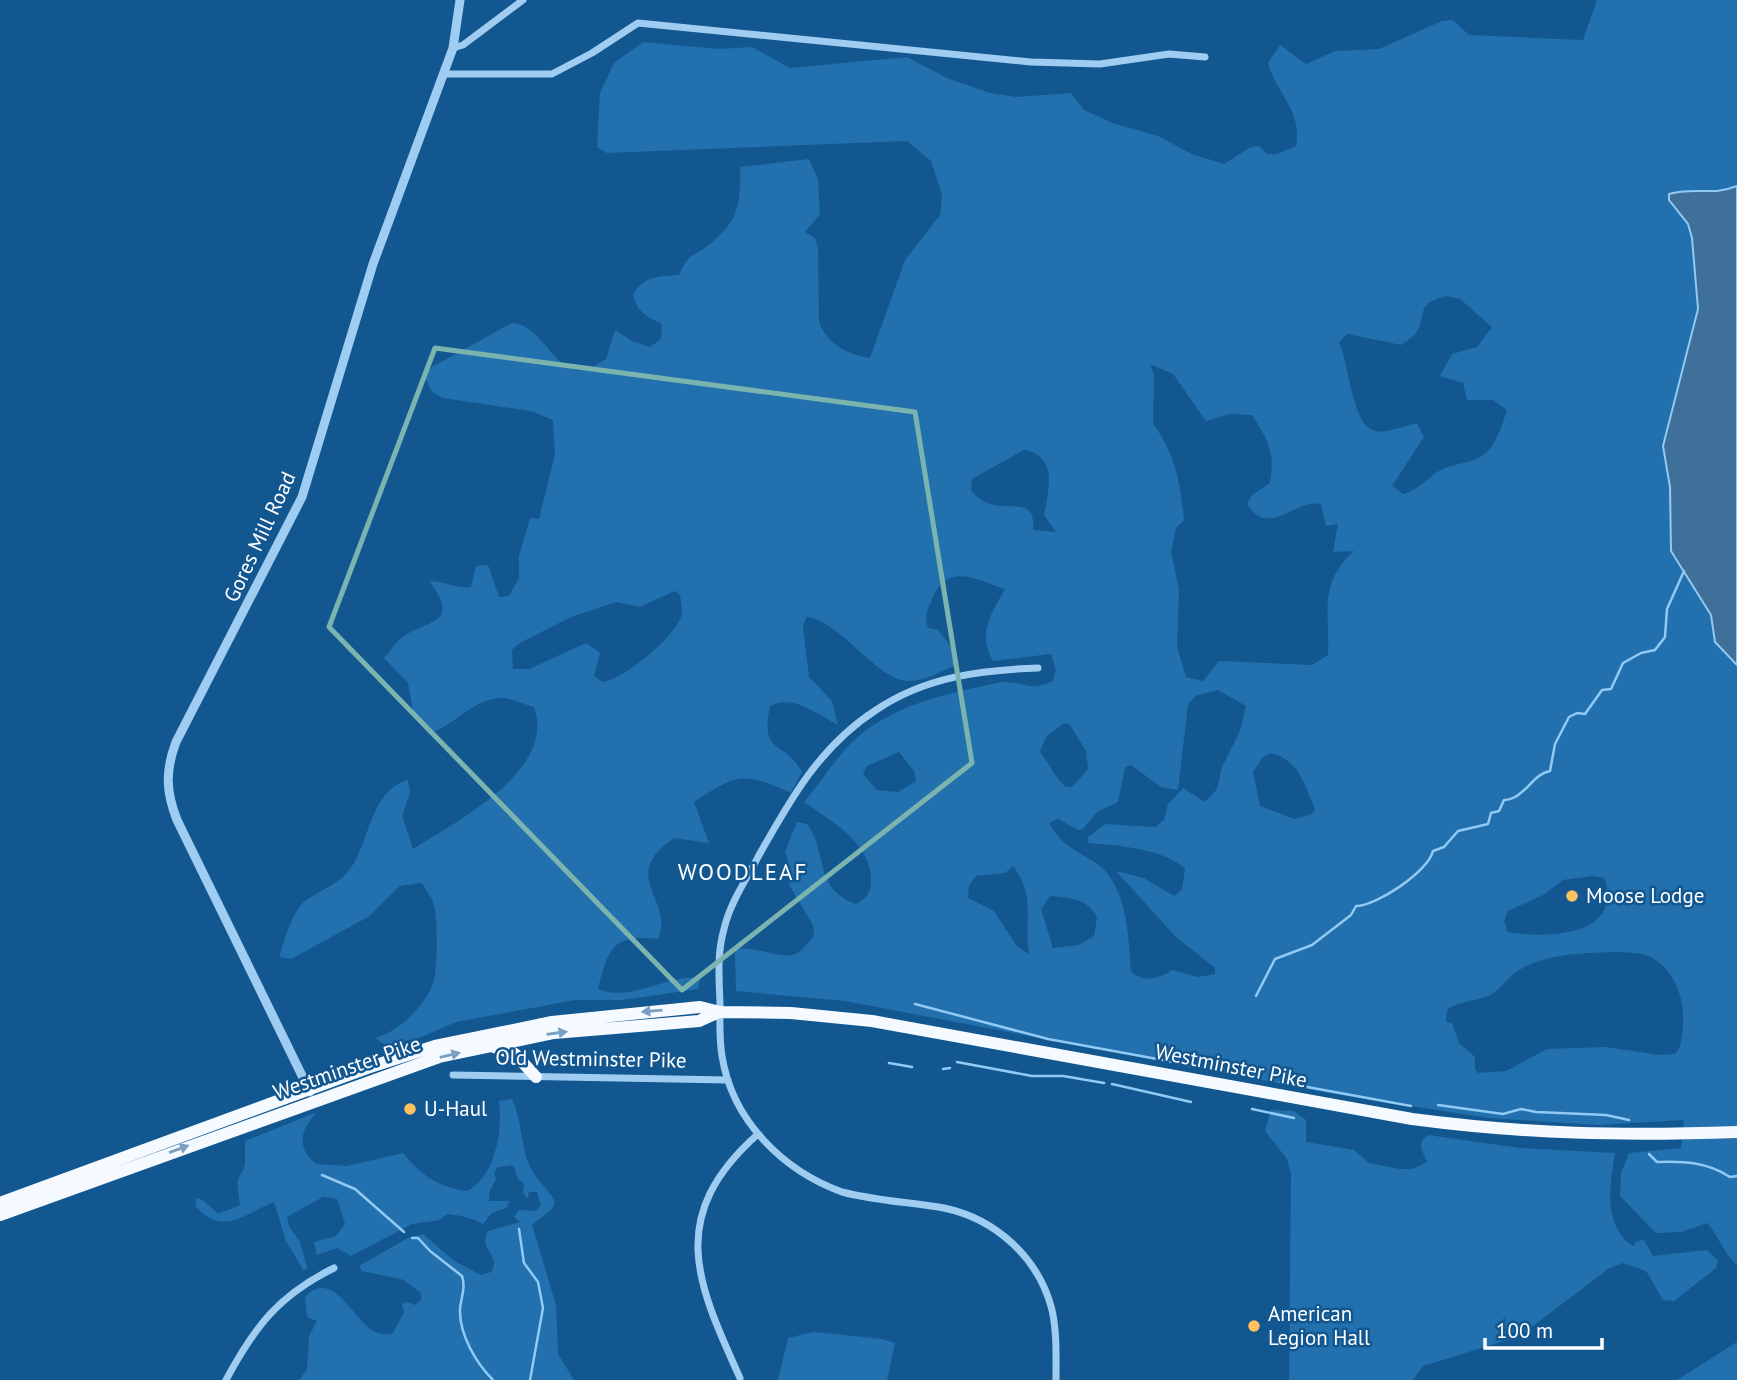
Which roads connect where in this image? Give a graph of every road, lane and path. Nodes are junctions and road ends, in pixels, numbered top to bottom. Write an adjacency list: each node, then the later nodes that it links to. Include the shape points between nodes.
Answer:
1 (460, 0): 3 (street, Gores Mill Road)
2 (523, 0): 3 (street)
3 (453, 48): 5 (street, Gores Mill Road)
4 (1205, 57): 5 (street, via 1169,54 1100,64 1031,62 638,23 552,74)
5 (444, 74): 12 (street, Gores Mill Road, via 373,264 302,497 176,742 167,775 177,820)
6 (1038, 668): 7 (street, via 964,674 914,690 856,723 826,751 790,800 728,916 721,942)
7 (720, 1012): 8 (highway, Westminster Pike, one-way to 7, via 596,1028 699,1021); 11 (street, via 721,1055); 12 (highway, Westminster Pike, one-way to 12, via 700,1007 519,1027 399,1056); 13 (highway, Westminster Pike, via 872,1021 1487,1129 1599,1136)
8 (490, 1046): 10 (highway, via 515,1054); 12 (highway, Westminster Pike, one-way to 8)
9 (453, 1076): 10 (street, Old Westminster Pike)
10 (536, 1077): 11 (street, Old Westminster Pike)
11 (728, 1080): 14 (street)
12 (312, 1094): 15 (highway, Westminster Pike); 16 (highway, Westminster Pike, one-way to 12)
13 (1737, 1132)
14 (758, 1134): 18 (street, via 717,1180 702,1218 698,1252 701,1286); 20 (street, via 785,1161 826,1186 957,1212 1005,1236 1034,1268 1046,1292 1055,1325)
15 (0, 1203)
16 (0, 1215)
17 (334, 1268): 19 (street, via 301,1286 270,1312)
18 (740, 1378)
19 (226, 1380)
20 (1055, 1380)

